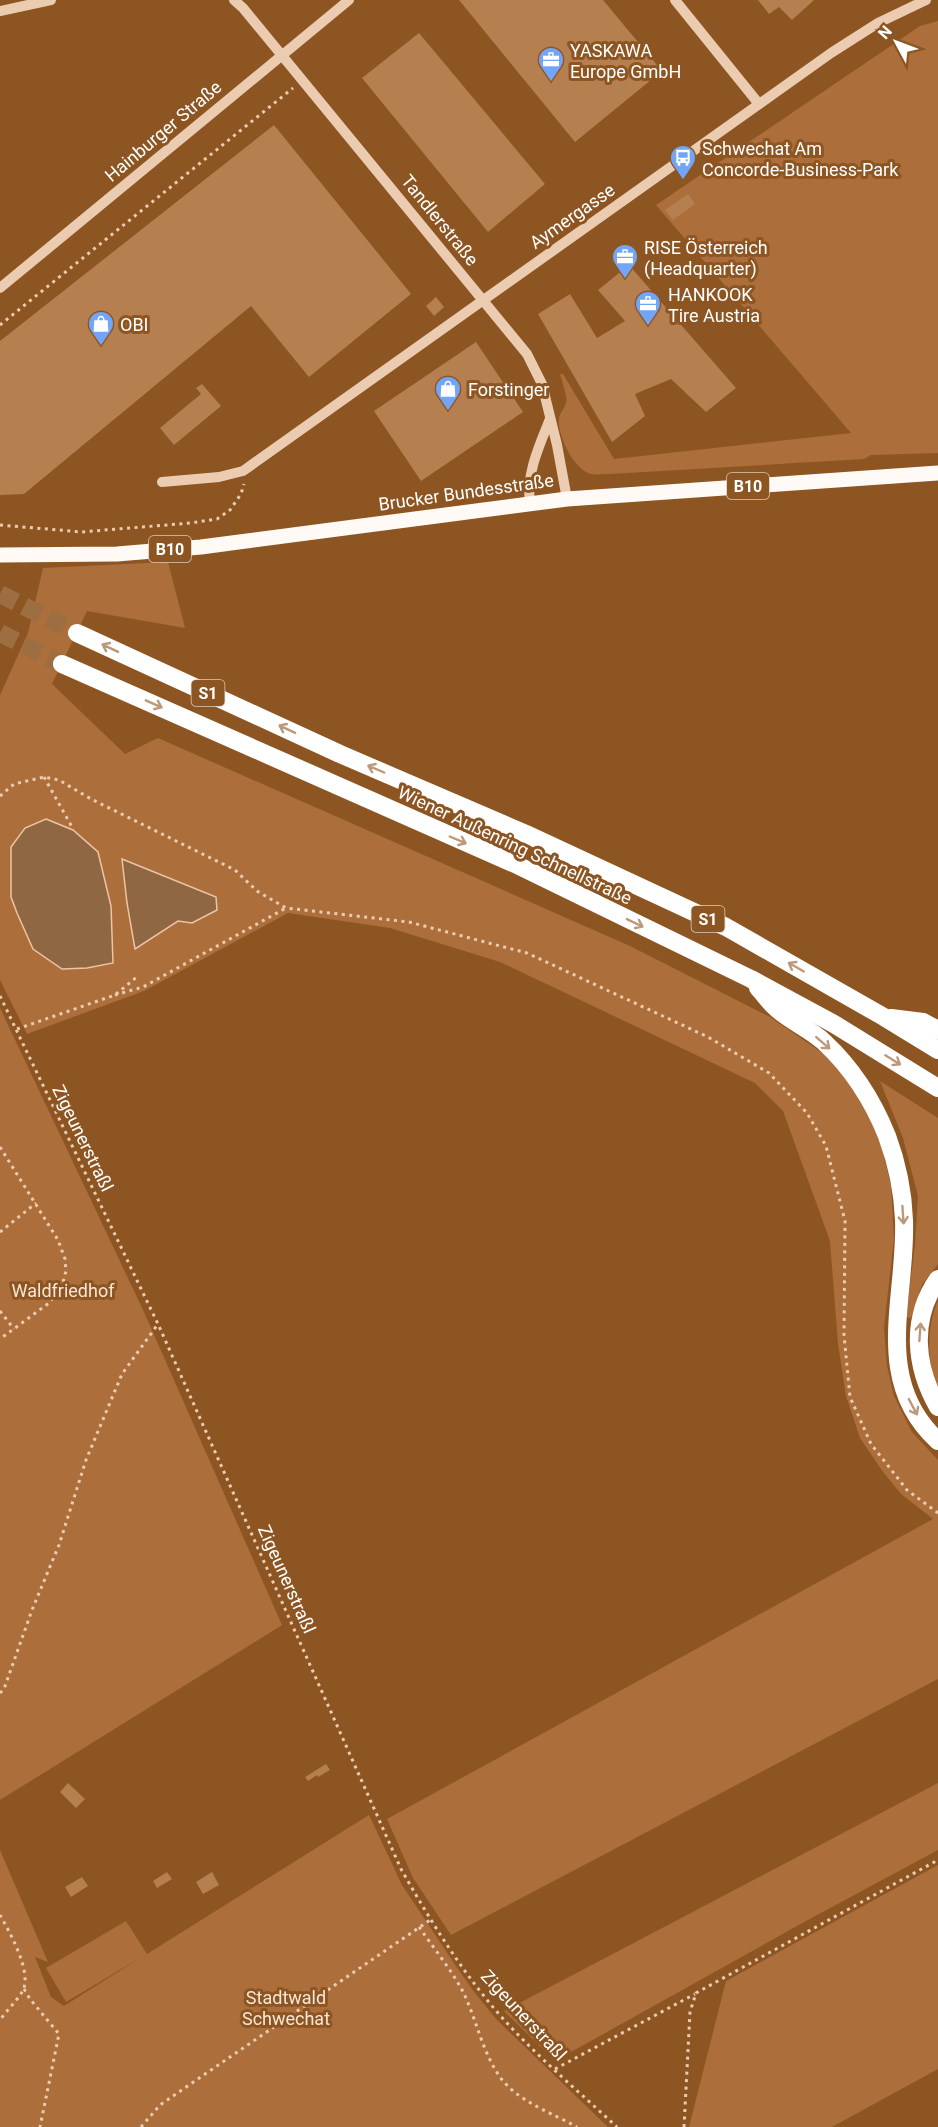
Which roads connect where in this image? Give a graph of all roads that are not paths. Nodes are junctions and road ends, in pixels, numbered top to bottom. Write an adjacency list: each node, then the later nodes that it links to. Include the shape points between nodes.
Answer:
1 (51, 0): 6 (street)
2 (234, 0): 7 (street, Tandlerstraße)
3 (348, 0): 7 (street, Hainburger Straße)
4 (675, 0): 8 (street)
5 (926, 0): 8 (street, Aymergasse, via 878,23)
6 (0, 11)
7 (282, 54): 9 (street, Hainburger Straße); 10 (street, Tandlerstraße)
8 (759, 104): 10 (street, Aymergasse)
9 (0, 288)
10 (483, 299): 11 (street, Tandlerstraße, via 527,354 542,384); 13 (street, Aymergasse, via 243,471)
11 (550, 419): 14 (street, Tandlerstraße); 15 (street, via 535,456 528,489)
12 (938, 473): 14 (main road, Brucker Bundesstraße / B10)
13 (162, 482)
14 (567, 498): 15 (main road, Brucker Bundesstraße / B10)
15 (530, 503): 16 (main road, Brucker Bundesstraße / B10, via 201,547 117,554)
16 (0, 555)
17 (77, 633): 20 (highway, Wiener Außenring Schnellstraße / S1, one-way to 17, via 726,927)
18 (62, 664): 19 (highway, Wiener Außenring Schnellstraße / S1, one-way to 19, via 515,864)
19 (751, 979): 23 (highway, Wiener Außenring Schnellstraße / S1, one-way to 23); 26 (highway, one-way to 26, via 776,1009 823,1041 842,1060 862,1088 886,1136 896,1165 904,1221 897,1361 909,1402)
20 (884, 1017): 21 (highway, via 923,1022); 22 (highway, Wiener Außenring Schnellstraße / S1)
21 (938, 1030)
22 (938, 1050)
23 (938, 1088)
24 (938, 1279): 25 (highway, one-way to 24, via 929,1391 919,1352 922,1310)
25 (938, 1407)
26 (938, 1440)

